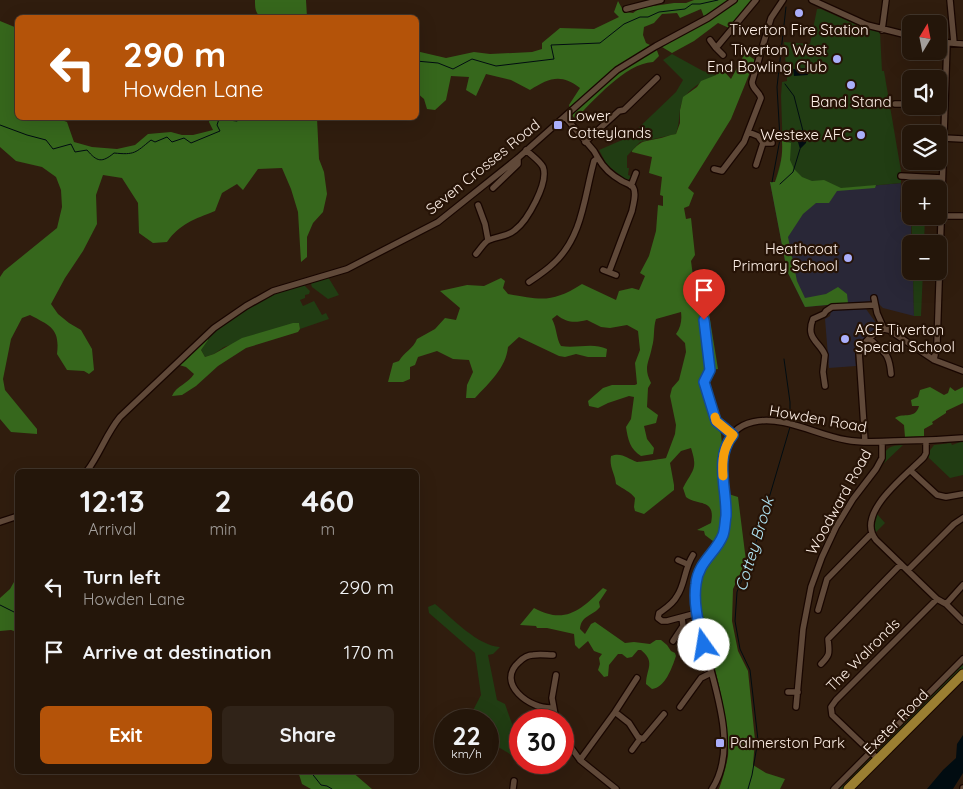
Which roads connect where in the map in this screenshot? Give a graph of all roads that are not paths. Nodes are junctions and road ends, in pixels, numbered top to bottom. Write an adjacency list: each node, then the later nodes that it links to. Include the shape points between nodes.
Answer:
1 (661, 0): 8 (street)
2 (734, 0): 20 (street, Seven Crosses Road, via 617,70)
3 (756, 0): 15 (street)
4 (812, 0): 9 (street)
5 (886, 0): 9 (street)
6 (950, 0): 13 (street)
7 (781, 1): 21 (street, via 771,18 752,82 761,98)
8 (630, 9)
9 (882, 30): 10 (street)
10 (902, 34)
11 (710, 40): 15 (street)
12 (948, 43): 13 (street)
13 (954, 43): 14 (street)
14 (963, 44)
15 (716, 48): 16 (street)
16 (723, 55)
17 (657, 78): 24 (street)
18 (895, 104): 19 (street)
19 (902, 104)
20 (565, 117): 24 (street); 27 (street, Seven Crosses Road)
21 (748, 132): 25 (street, via 758,136); 33 (street, via 742,146)
22 (947, 138): 23 (street)
23 (963, 139)
24 (585, 142): 29 (street)
25 (763, 143): 26 (street); 30 (street)
26 (772, 143)
27 (526, 150): 28 (street, Seven Crosses Road); 44 (street, via 543,168 538,194 524,221 514,231)
28 (518, 158): 39 (street, via 518,164); 62 (street, Seven Crosses Road, via 438,222 347,270 273,290 214,328 120,417 109,430)
29 (598, 158): 38 (street, via 608,170); 47 (street, via 594,161 582,216 572,238 554,263)
30 (756, 165)
31 (714, 169): 33 (street)
32 (942, 170): 37 (street)
33 (722, 171): 36 (street)
34 (636, 173): 38 (street)
35 (901, 176): 37 (street)
36 (724, 178)
37 (942, 178)
38 (631, 186): 46 (street, via 634,190 632,211 606,271)
39 (493, 188)
40 (478, 205): 44 (street)
41 (947, 216): 42 (street)
42 (963, 216)
43 (941, 225): 51 (street)
44 (488, 240): 45 (street)
45 (476, 254)
46 (616, 275)
47 (531, 278)
48 (704, 320): 57 (street, via 710,370 704,382 716,421)
49 (884, 329): 50 (street); 51 (street); 54 (street, via 875,302 828,308 815,318 811,324 814,341 825,355)
50 (870, 339): 53 (street, via 887,355); 60 (street, via 862,346 858,358)
51 (934, 360): 52 (street)
52 (963, 371)
53 (891, 374)
54 (824, 377): 55 (street); 56 (street)
55 (815, 378)
56 (825, 386)
57 (733, 435): 60 (street, Howden Road, via 753,422 772,421 840,439); 80 (street, via 723,457 726,516 722,535 699,572 695,596)
58 (963, 438): 59 (street, Howden Road)
59 (926, 441): 61 (street, Howden Road); 63 (street, via 925,455)
60 (865, 442): 61 (street, Howden Road)
61 (882, 442): 92 (street, Woodward Road, via 882,458 844,514 815,574 807,600)
62 (89, 469)
63 (911, 471): 64 (street); 66 (street, via 938,495)
64 (897, 484): 65 (street); 70 (street, via 874,513 870,525)
65 (902, 489)
66 (963, 494)
67 (15, 517): 69 (street)
68 (963, 518): 75 (street)
69 (0, 522)
70 (872, 533): 74 (street); 79 (street, via 827,579)
71 (693, 555): 73 (street)
72 (678, 560): 73 (street)
73 (687, 564): 81 (street, via 679,594 658,615 662,621)
74 (901, 564): 75 (street); 86 (street, The Walronds, via 824,639 830,653)
75 (908, 570): 77 (street)
76 (963, 585): 78 (street)
77 (937, 599): 78 (street); 101 (street, The Walronds, via 831,707 832,715)
78 (946, 604): 82 (street)
79 (818, 610)
80 (697, 613): 81 (street); 87 (street)
81 (682, 617): 83 (street, via 683,626)
82 (963, 621)
83 (673, 641)
84 (553, 655): 95 (street, via 527,656 516,665 511,676 514,687 526,701 540,708)
85 (963, 659): 101 (street)
86 (821, 664)
87 (711, 673): 93 (street, via 701,678 692,697); 106 (street, via 720,708 725,750 722,768)
88 (963, 674): 101 (main road, Exeter Road)
89 (556, 675): 95 (street)
90 (637, 678): 96 (street)
91 (788, 692): 92 (street)
92 (798, 692): 94 (street, Woodward Road)
93 (680, 707)
94 (796, 707)
95 (552, 708)
96 (615, 712): 98 (street, via 629,723); 102 (street)
97 (664, 714): 98 (street, via 646,738)
98 (640, 739): 99 (street)
99 (632, 750)
100 (574, 752): 102 (street)
101 (874, 756): 107 (street); 108 (main road, Exeter Road)
102 (580, 760): 105 (street)
103 (514, 781): 104 (street)
104 (512, 789)
105 (616, 789)
106 (712, 789)
107 (834, 789)
108 (848, 789)

